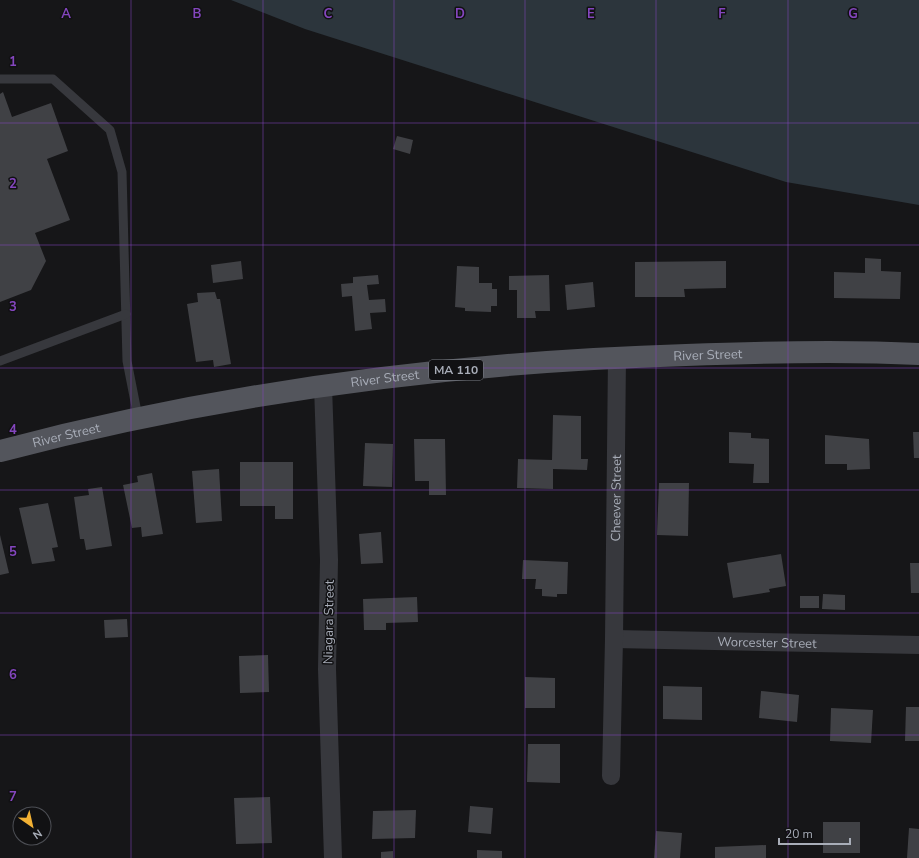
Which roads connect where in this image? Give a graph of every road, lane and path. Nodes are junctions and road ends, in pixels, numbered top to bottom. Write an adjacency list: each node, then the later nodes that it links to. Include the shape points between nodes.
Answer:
1 (0, 79): 2 (lane, via 53,79 110,130 122,172)
2 (126, 314): 5 (lane); 7 (lane, via 127,361)
3 (919, 354): 4 (main road, River Street / MA 110, via 752,352)
4 (617, 357): 6 (main road, River Street / MA 110, via 482,367); 9 (street, Cheever Street)
5 (0, 361)
6 (323, 386): 7 (main road, River Street / MA 110, via 242,397); 12 (street, Niagara Street)
7 (138, 417): 8 (main road, River Street / MA 110)
8 (0, 451)
9 (614, 639): 10 (street, Worcester Street); 11 (street, Cheever Street)
10 (919, 645)
11 (611, 776)
12 (333, 858)

